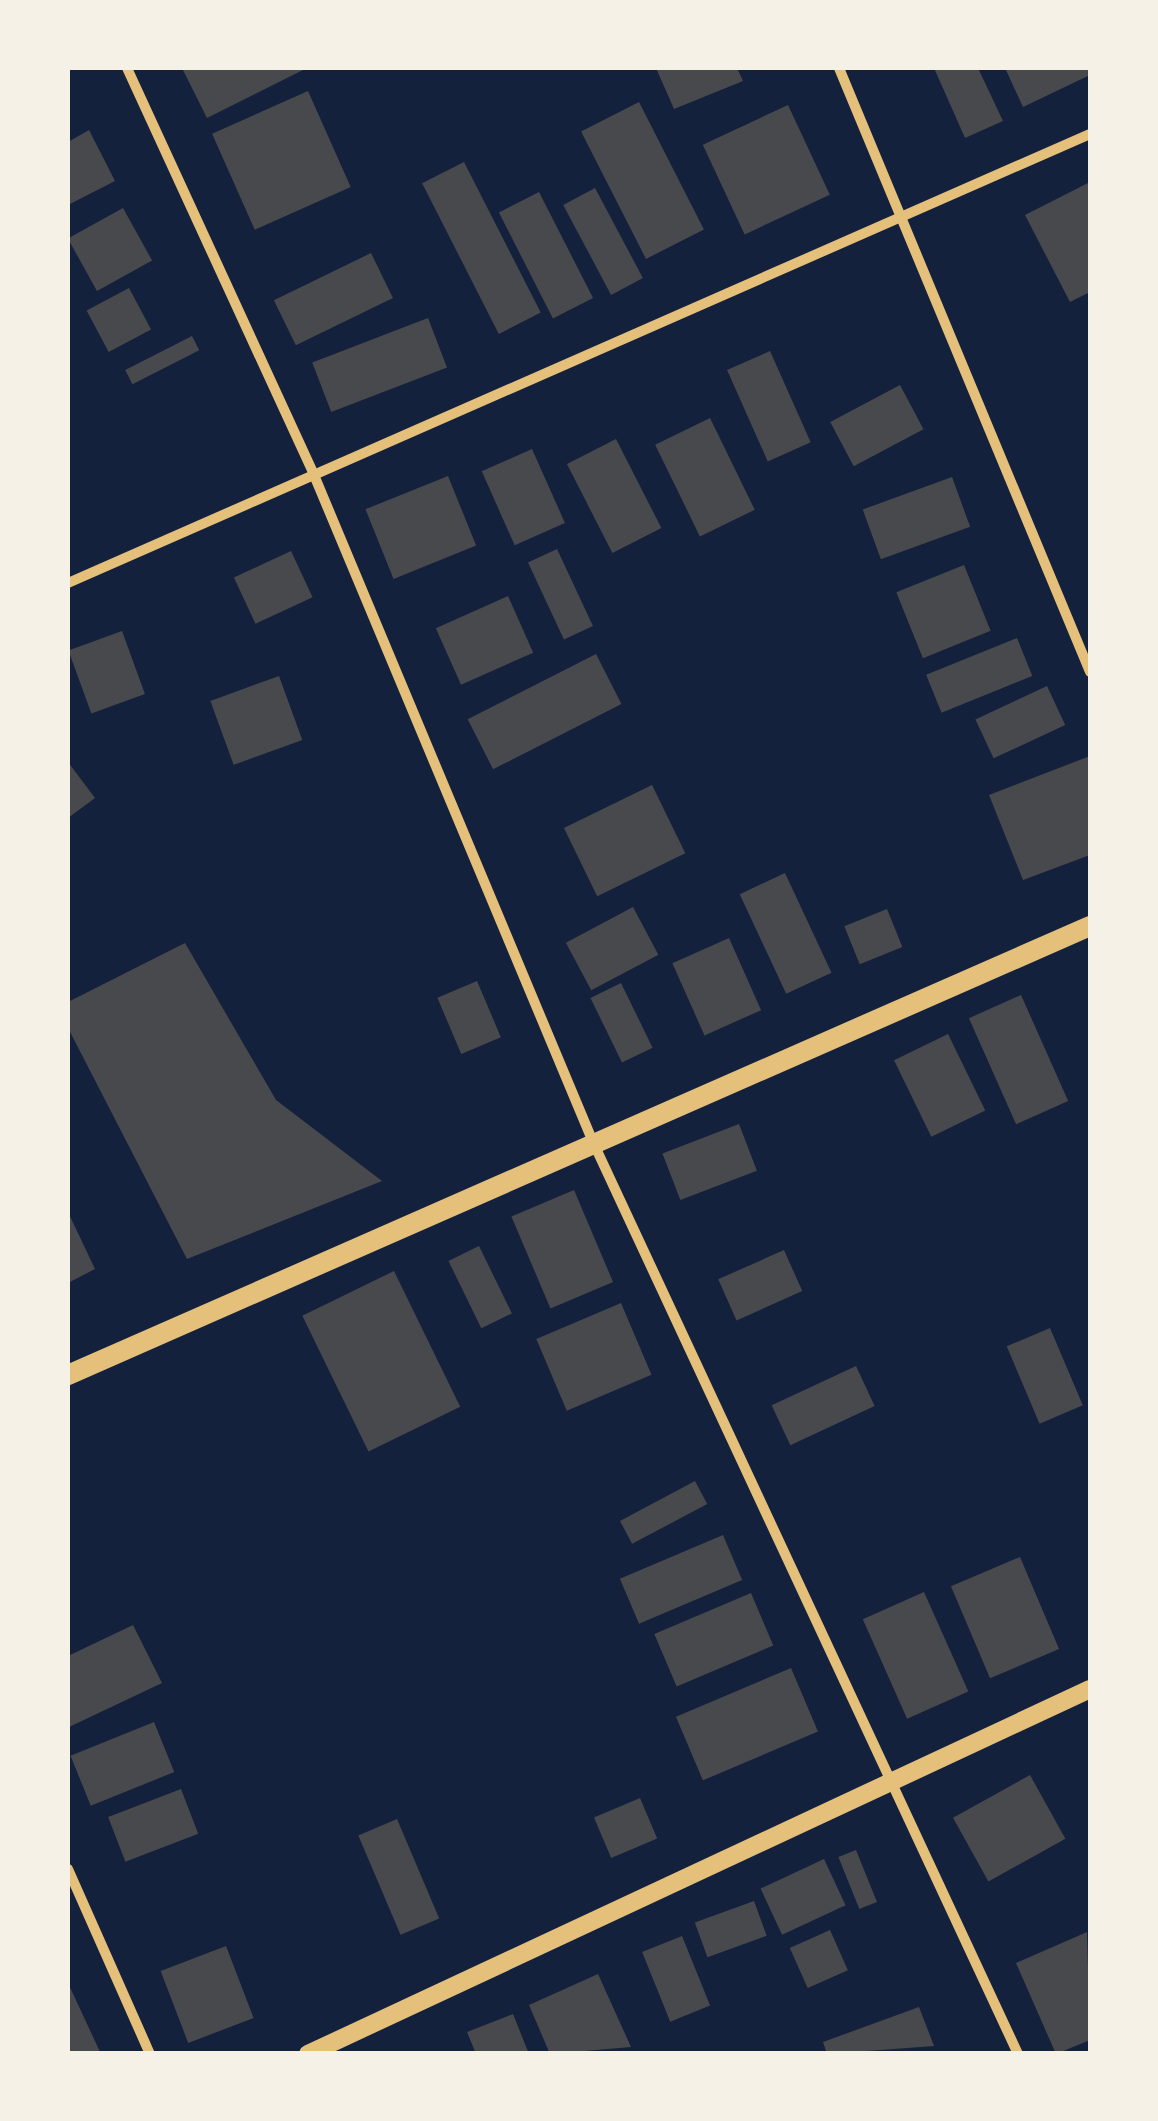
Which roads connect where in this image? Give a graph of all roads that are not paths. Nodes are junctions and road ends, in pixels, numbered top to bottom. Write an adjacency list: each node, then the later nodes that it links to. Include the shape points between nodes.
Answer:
1 (126, 68): 5 (street)
2 (838, 68): 4 (street)
3 (1090, 134): 4 (street)
4 (903, 219): 5 (street); 7 (street)
5 (314, 475): 6 (street); 9 (street)
6 (68, 583)
7 (1090, 672)
8 (1090, 926): 9 (main road)
9 (593, 1142): 10 (main road); 12 (street)
10 (68, 1375)
11 (1090, 1689): 12 (street)
12 (896, 1780): 15 (street); 16 (street)
13 (68, 1869): 14 (street)
14 (150, 2054)
15 (308, 2054)
16 (1018, 2054)

